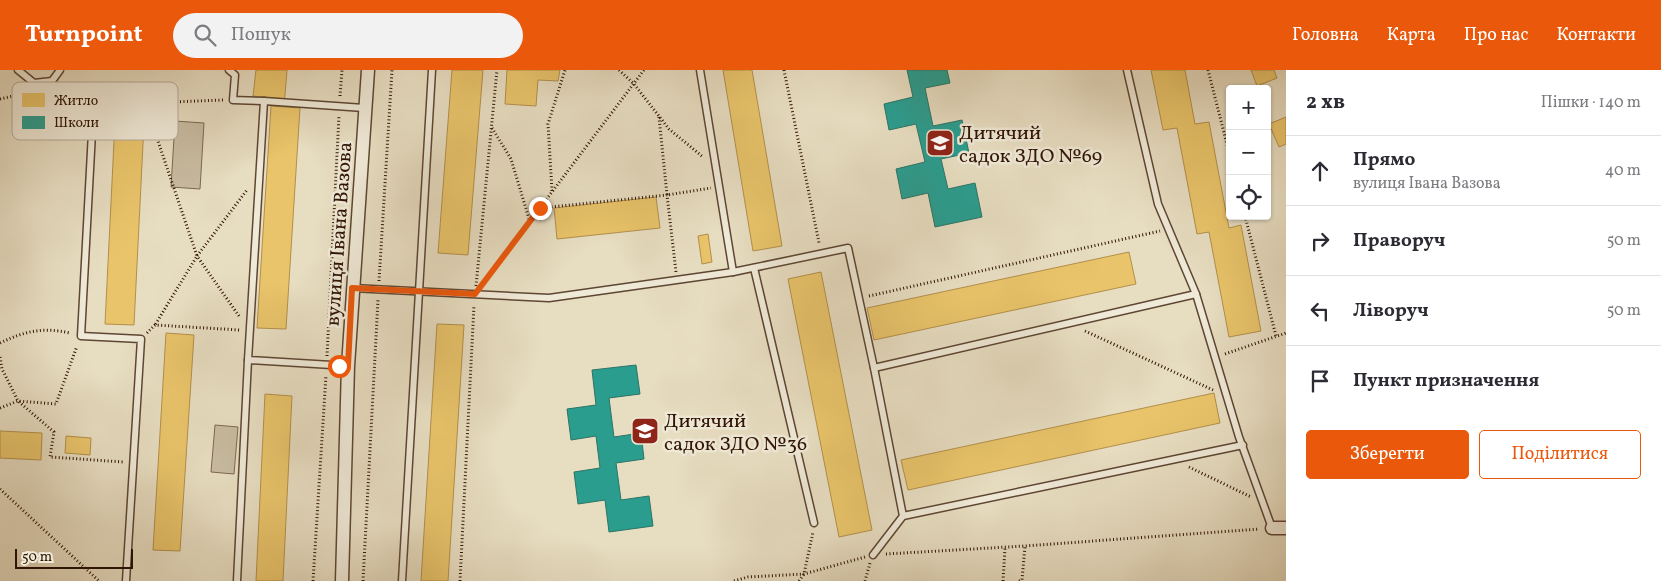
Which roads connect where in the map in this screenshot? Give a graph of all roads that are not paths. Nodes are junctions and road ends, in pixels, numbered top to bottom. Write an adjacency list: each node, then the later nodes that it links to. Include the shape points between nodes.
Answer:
1 (18, 70): 8 (lane)
2 (60, 70): 9 (lane, via 52,81)
3 (229, 70): 10 (lane, via 235,75 234,100)
4 (368, 70): 11 (street, вулиця Івана Вазова)
5 (432, 70): 16 (lane)
6 (700, 70): 14 (lane)
7 (1127, 70): 17 (lane, via 1158,204)
8 (33, 82)
9 (43, 82)
10 (264, 102): 11 (lane); 18 (lane)
11 (364, 108): 15 (street, вулиця Івана Вазова)
12 (92, 140): 27 (lane, via 81,336 141,339)
13 (754, 268): 14 (lane); 20 (lane, via 848,248); 23 (lane)
14 (733, 272): 16 (lane, via 549,298)
15 (352, 288): 16 (lane); 19 (street, вулиця Івана Вазова)
16 (419, 291): 30 (lane)
17 (1196, 294): 20 (lane); 21 (lane)
18 (248, 360): 19 (lane); 28 (lane)
19 (348, 366): 29 (street, вулиця Івана Вазова)
20 (874, 368): 22 (lane)
21 (1243, 445): 22 (lane); 24 (lane)
22 (903, 516): 26 (lane)
23 (814, 524)
24 (1272, 528): 25 (street)
25 (1286, 528)
26 (873, 555)
27 (126, 581)
28 (237, 581)
29 (342, 581)
30 (402, 581)

